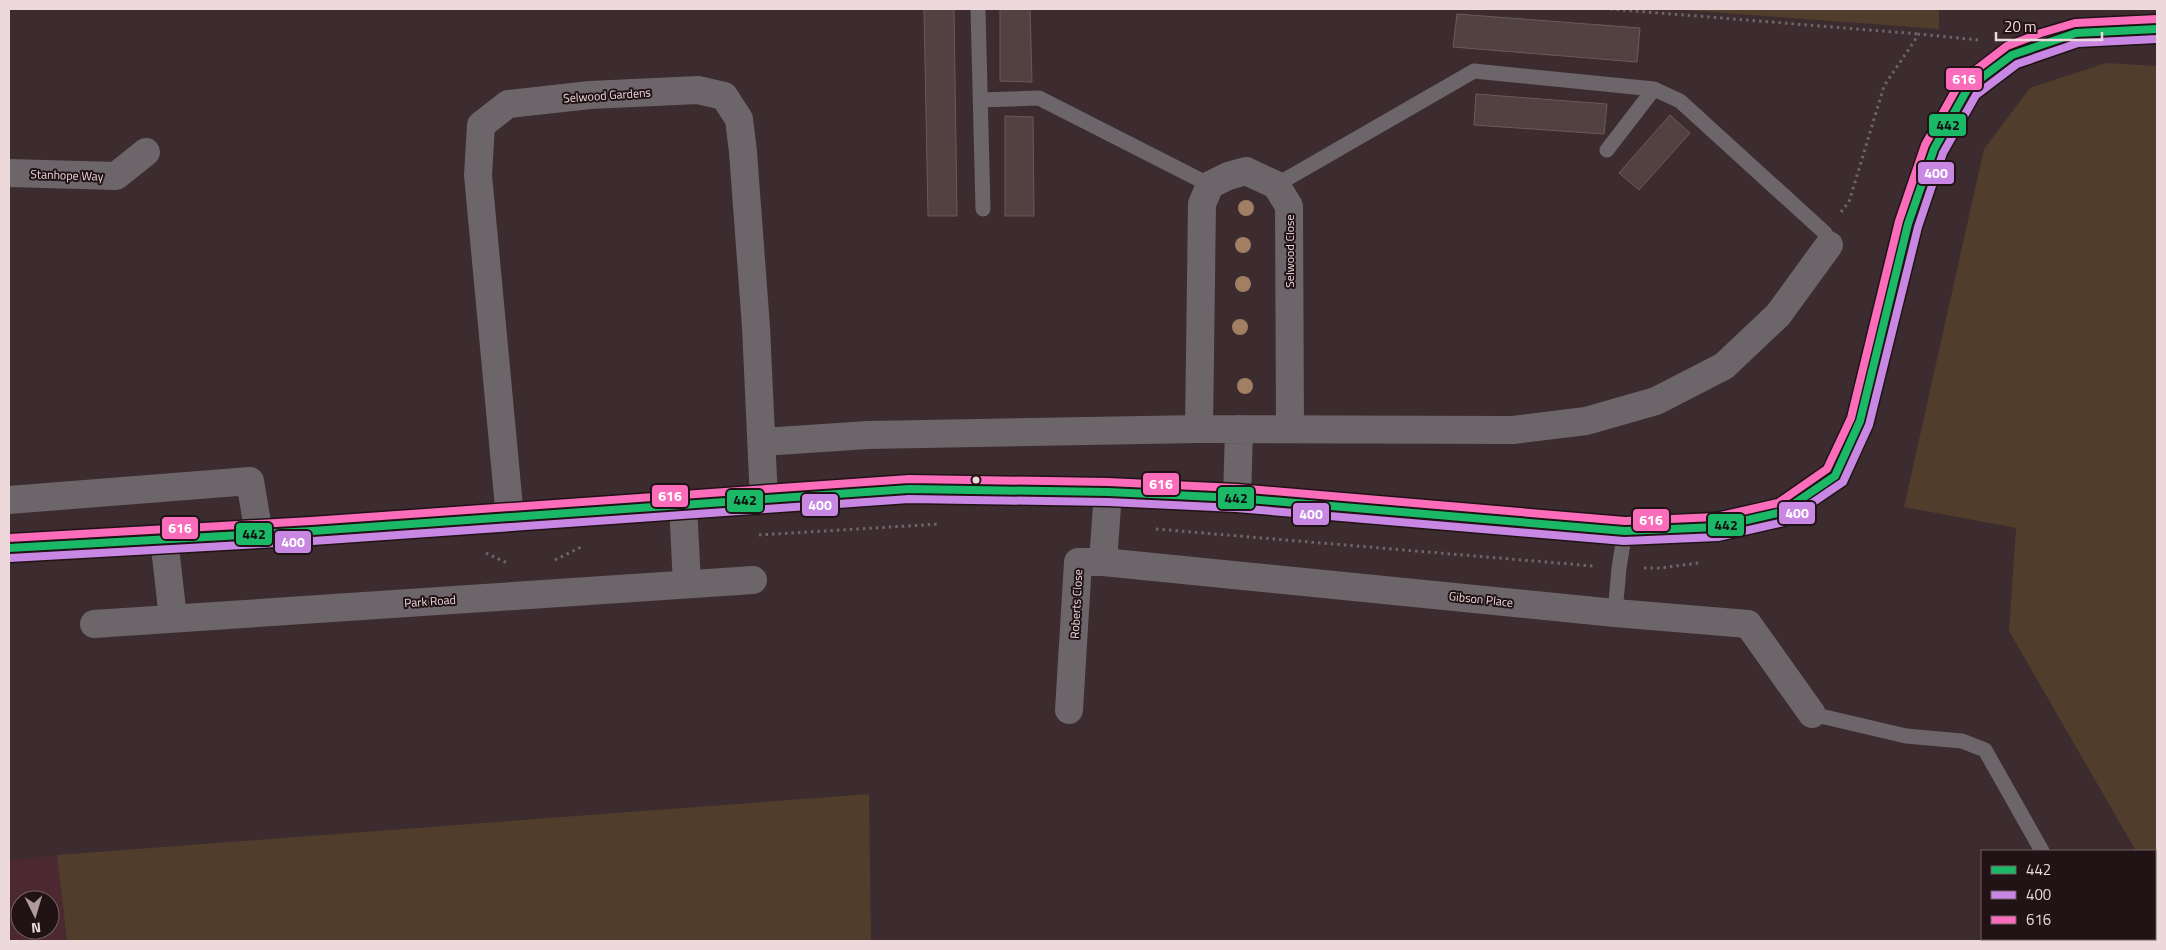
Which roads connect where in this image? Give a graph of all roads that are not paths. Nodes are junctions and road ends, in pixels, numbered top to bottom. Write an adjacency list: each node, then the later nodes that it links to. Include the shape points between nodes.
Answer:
1 (978, 9): 4 (lane)
2 (2157, 29): 22 (main road, via 2076,33 2012,55 1968,88 1934,149 1908,224 1860,421 1835,476 1782,512 1716,527)
3 (1654, 89): 5 (lane); 9 (lane, via 1474,70); 11 (lane, via 1680,101)
4 (980, 100): 8 (lane, via 1038,98); 10 (lane)
5 (1607, 150)
6 (146, 152): 7 (street, Stanhope Way, via 116,176)
7 (9, 173)
8 (1210, 185): 9 (street, via 1246,171); 12 (street, via 1202,204)
9 (1276, 185): 14 (street, Selwood Close, via 1289,206)
10 (983, 209)
11 (1827, 239): 14 (street, via 1778,315 1724,366 1656,401 1586,421 1513,430)
12 (1199, 429): 13 (street); 15 (street, via 868,435)
13 (1239, 429): 14 (street); 17 (street)
14 (1290, 429)
15 (762, 442): 19 (street, Selwood Gardens); 21 (street, Selwood Gardens, via 743,152 739,119 724,96 698,90 590,95 508,104 481,125 478,176)
16 (1108, 492): 17 (main road); 19 (main road, via 909,490); 26 (street)
17 (1237, 498): 22 (main road)
18 (9, 500): 23 (street, via 250,481)
19 (764, 500): 20 (main road)
20 (683, 505): 21 (main road); 28 (street)
21 (510, 518): 23 (main road)
22 (1625, 532): 29 (lane)
23 (259, 534): 24 (main road)
24 (164, 538): 25 (main road); 30 (street)
25 (9, 548)
26 (1102, 562): 29 (street, Gibson Place); 32 (street, Roberts Close, via 1078,562)
27 (753, 580): 28 (street, Park Road)
28 (687, 584): 30 (street, Park Road)
29 (1615, 613): 33 (street, Gibson Place, via 1748,624)
30 (173, 618): 31 (street, Park Road)
31 (94, 624)
32 (1069, 710)
33 (1812, 714): 34 (lane, via 1906,736 1962,741 1986,750)
34 (2041, 850)

